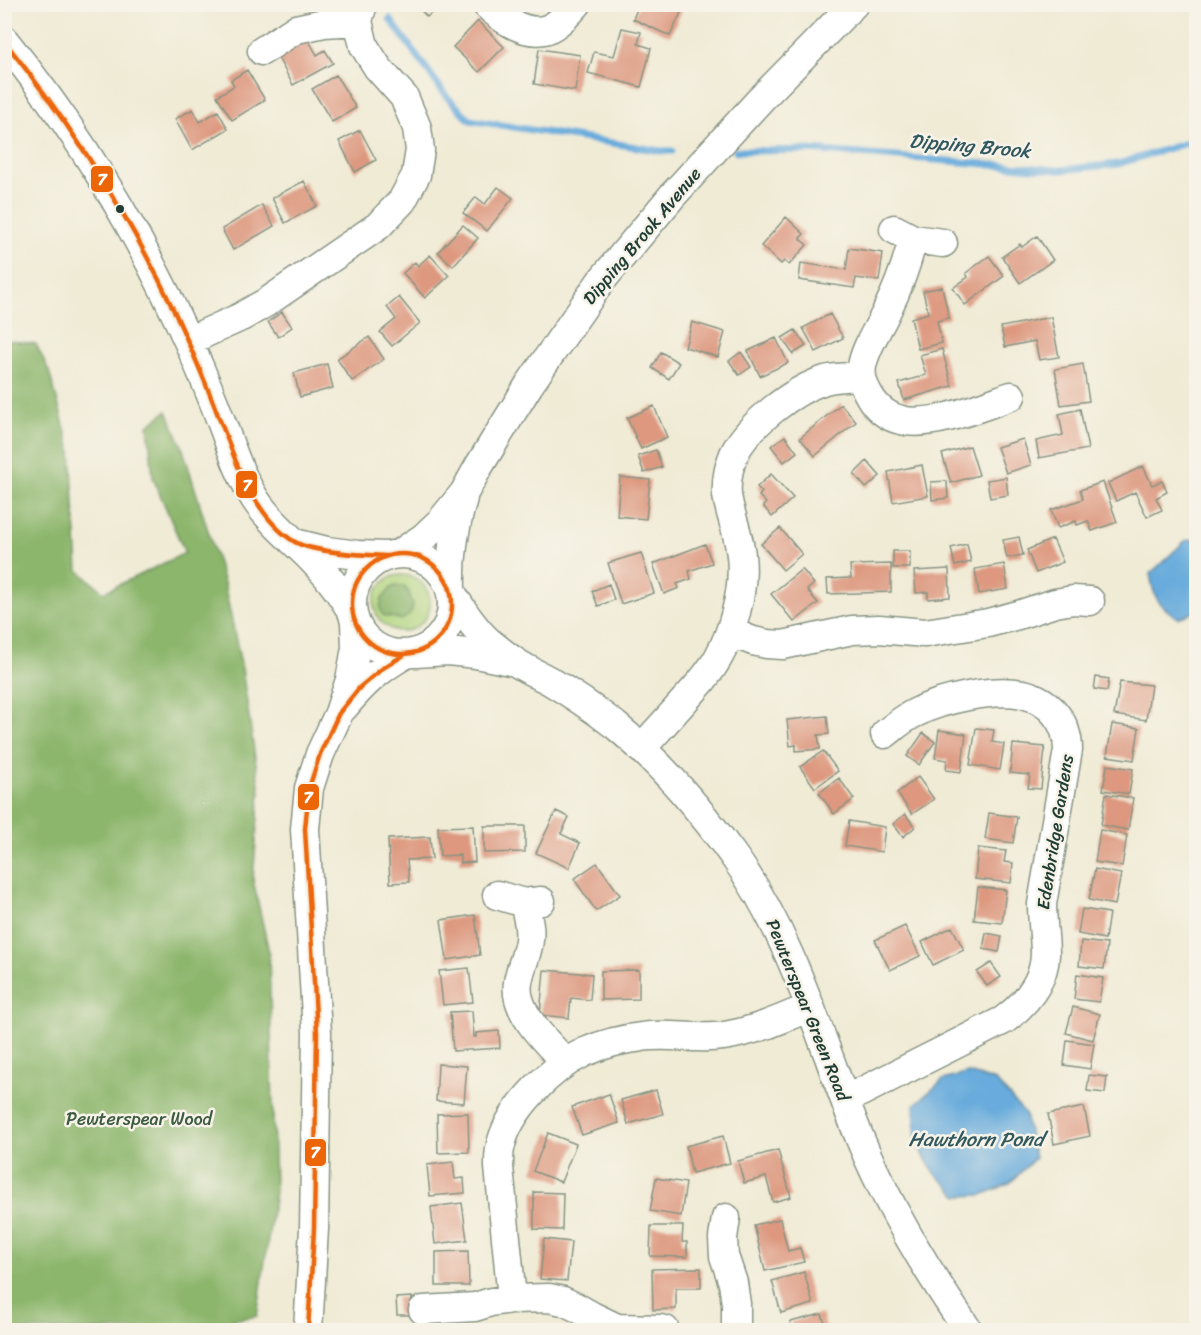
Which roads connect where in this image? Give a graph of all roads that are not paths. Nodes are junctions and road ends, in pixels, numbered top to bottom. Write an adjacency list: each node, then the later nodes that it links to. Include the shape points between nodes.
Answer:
1 (486, 4): 2 (street, via 495,14 522,29 546,30)
2 (577, 4)
3 (854, 4): 11 (street, Dipping Brook Avenue, via 673,195 601,281 529,386)
4 (361, 13): 6 (street, via 296,29); 8 (street, via 364,46 404,97 417,128 420,150 416,175 402,201 378,226 267,302)
5 (4, 40): 8 (street, via 99,173)
6 (262, 51)
7 (943, 243): 9 (street, via 904,234 909,257 866,353)
8 (188, 341): 12 (street, via 238,468 255,500)
9 (861, 376): 10 (street, via 877,407 903,421 943,418); 17 (street, via 825,380 788,399 753,428 735,454 727,494 741,565 737,609)
10 (1015, 395)
11 (464, 493): 13 (street, Dipping Brook Avenue, via 423,538); 14 (street, Dipping Brook Avenue, via 451,550)
12 (295, 543): 13 (street, via 358,555); 16 (street, via 339,590)
13 (393, 555): 14 (street, via 410,554 425,559 437,567); 16 (street, via 374,562 363,573 352,600)
14 (451, 591): 18 (street, via 453,607 440,639 425,650); 19 (street, Pewterspear Green Road, via 466,617)
15 (1090, 601): 17 (street, via 1055,603 988,623 925,633 852,630 783,645)
16 (354, 617): 18 (street, via 363,636 374,646 388,653); 20 (street, via 356,648)
17 (730, 632): 22 (street, via 702,681)
18 (409, 654): 19 (street, Pewterspear Green Road, via 448,651); 20 (street, via 373,676)
19 (514, 662): 22 (street, Pewterspear Green Road, via 581,700)
20 (339, 713): 30 (street, via 309,788 305,829 317,1033)
21 (883, 736): 26 (street, Edenbridge Gardens, via 905,718 932,705 988,694 1021,694 1047,705 1058,716 1068,738 1068,750 1042,904 1045,956 1036,986 1004,1020)
22 (641, 749): 24 (street, Pewterspear Green Road, via 703,815 759,894 784,942)
23 (497, 895): 25 (street, via 533,902 518,997 531,1022)
24 (810, 1007): 25 (street, via 762,1027 722,1036 643,1036 622,1040); 26 (street, Pewterspear Green Road)
25 (566, 1063): 28 (street, via 532,1091 504,1134 499,1167)
26 (845, 1100): 33 (street, Pewterspear Green Road, via 889,1199)
27 (728, 1216): 32 (street, via 724,1256 733,1283)
28 (502, 1300): 29 (street, via 475,1307); 31 (street, via 549,1298 576,1306 617,1328)
29 (423, 1310)
30 (308, 1330)
31 (665, 1330)
32 (736, 1330)
33 (968, 1330)

